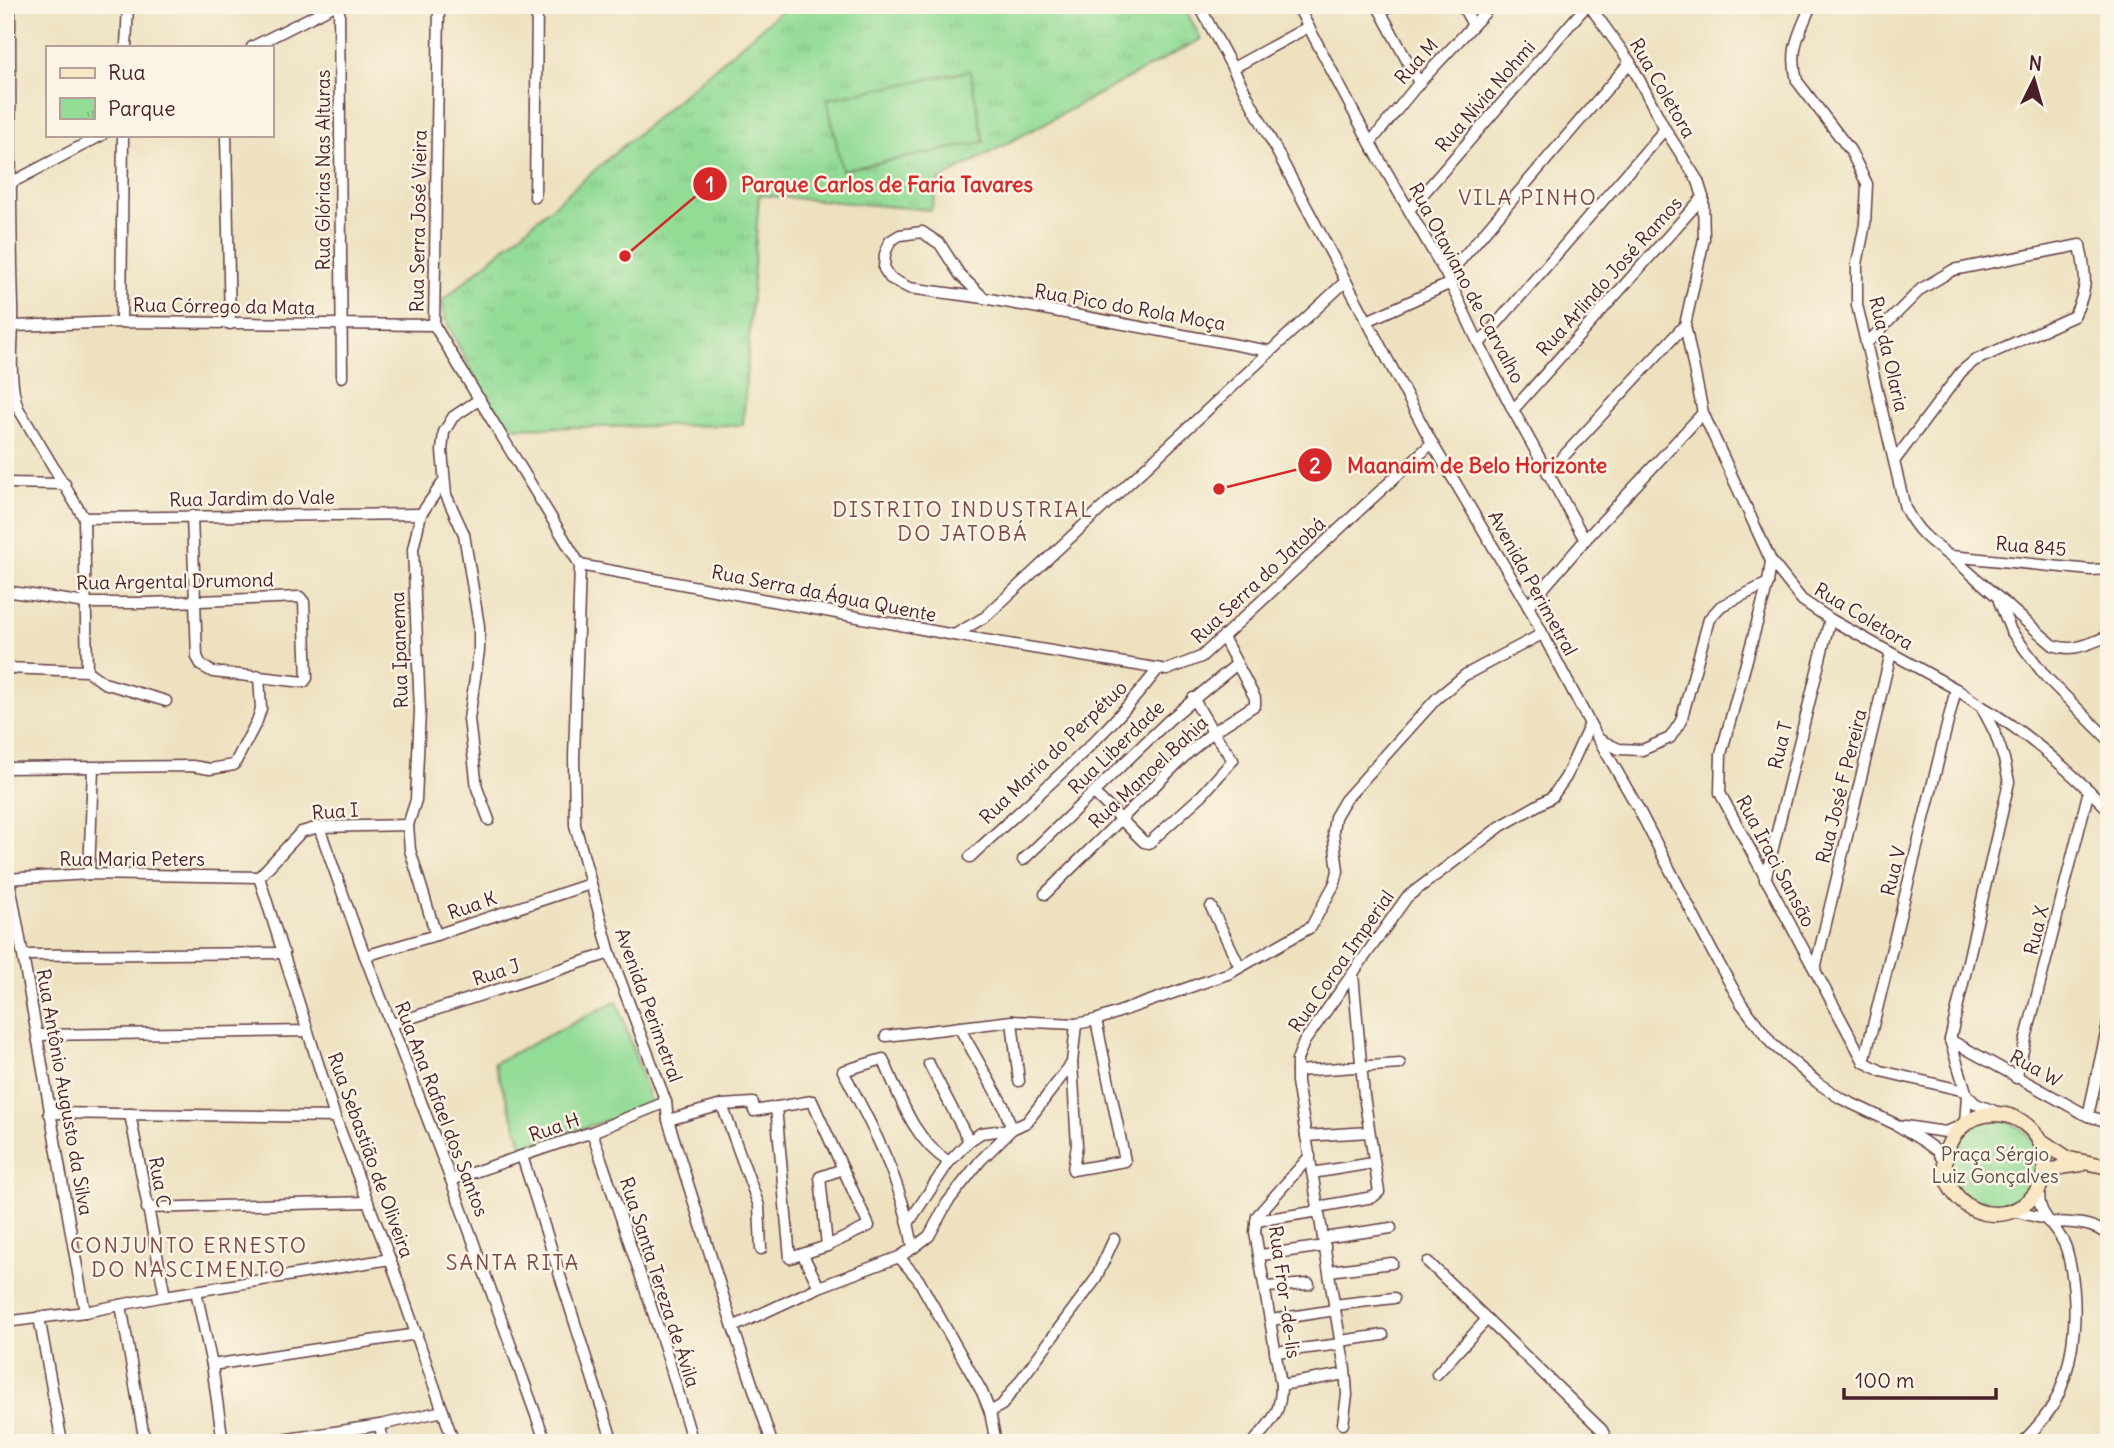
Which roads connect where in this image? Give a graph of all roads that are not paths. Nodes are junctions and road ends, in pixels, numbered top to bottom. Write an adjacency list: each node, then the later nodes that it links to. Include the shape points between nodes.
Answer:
1 (10, 5): 25 (street)
2 (128, 5): 15 (street)
3 (337, 5): 16 (street); 35 (street, Rua Glórias Nas Alturas)
4 (439, 5): 36 (street, Rua Serra José Vieira)
5 (537, 5): 26 (street)
6 (1199, 5): 18 (street, Avenida Perimetral)
7 (1297, 5): 14 (street, Rua Otaviano de Carvalho)
8 (1377, 5): 19 (street)
9 (1462, 5): 13 (street)
10 (1492, 5): 13 (street, Rua M)
11 (1588, 5): 17 (street, Rua Coletora); 28 (street, Rua Nívia Nohmi)
12 (1811, 5): 40 (street, Rua da Olaria, via 1793,50 1794,68 1797,81 1850,150 1867,184 1857,264 1857,304)
13 (1473, 25): 19 (street, Rua M)
14 (1308, 27): 18 (street); 24 (street, Rua Otaviano de Carvalho)
15 (126, 46)
16 (253, 46)
17 (1630, 62): 20 (street, Rua Coletora); 29 (street)
18 (1233, 68): 30 (street, Avenida Perimetral)
19 (1419, 83): 24 (street, Rua M)
20 (1665, 129): 27 (street, Rua Coletora); 39 (street)
21 (100, 136): 25 (street)
22 (124, 136): 33 (street)
23 (226, 136): 34 (street)
24 (1370, 143): 28 (street, Rua Otaviano de Carvalho)
25 (7, 183): 38 (street)
26 (536, 197)
27 (1703, 197): 37 (street, Rua Coletora, via 1704,239); 44 (street, Rua Arlindo José Ramos)
28 (1410, 209): 29 (street, Rua Otaviano de Carvalho)
29 (1449, 279): 32 (street); 39 (street, Rua Otaviano de Carvalho)
30 (1346, 281): 32 (street, Avenida Perimetral); 41 (street, Rua Serra da Água Quente)
31 (984, 298): 31 (street, Rua Pico do Rola Moça, via 909,288 890,278 884,269 890,241 922,232 940,244 960,275); 41 (street, Rua Pico do Rola Moça)
32 (1367, 321): 46 (street, Avenida Perimetral)
33 (121, 322): 34 (street, Rua Córrego da Mata); 38 (street, Rua Córrego da Mata)
34 (230, 324): 35 (street, Rua Córrego da Mata)
35 (341, 325): 36 (street, Rua Córrego da Mata); 42 (street, Rua Glórias Nas Alturas)
36 (434, 325): 43 (street, Rua Serra José Vieira)
37 (1685, 325): 45 (street, Rua Coletora); 48 (street)
38 (14, 326): 51 (street, via 13,394)
39 (1479, 344): 44 (street, Rua Otaviano de Carvalho)
40 (1866, 344): 47 (street, Rua da Olaria); 47 (street, via 1921,289 1953,270 2080,245 2087,280 2074,316 1974,361)
41 (1269, 351): 68 (street, Rua Serra da Água Quente, via 985,617)
42 (342, 377)
43 (480, 399): 49 (street, via 453,417 444,432); 58 (street, Rua Serra José Vieira)
44 (1513, 410): 48 (street, Rua Otaviano de Carvalho)
45 (1703, 413): 55 (street); 57 (street, Rua Coletora)
46 (1432, 443): 65 (street, Avenida Perimetral); 70 (street, Rua Serra do Jatobá)
47 (1895, 460): 56 (street, Rua da Olaria, via 1905,508 1914,525 1925,539)
48 (1548, 473): 55 (street, Rua Otaviano de Carvalho)
49 (443, 481): 52 (street, Rua Ipanema); 91 (street, via 464,534 479,626 469,719 477,788)
50 (5, 484): 51 (street)
51 (65, 484): 54 (street)
52 (421, 514): 53 (street, Rua Jardim do Vale); 92 (street, Rua Ipanema, via 413,549 420,710 416,800)
53 (192, 516): 54 (street, Rua Jardim do Vale); 63 (street)
54 (84, 518): 64 (street)
55 (1586, 540): 65 (street)
56 (1951, 556): 59 (street, Rua 845); 62 (street, Rua da Olaria)
57 (1771, 561): 60 (street, Rua Iraci Sansão); 66 (street, Rua Coletora, via 1802,600)
58 (580, 565): 68 (street, Rua Serra da Água Quente); 100 (street, Avenida Perimetral, via 575,825)
59 (2109, 569)
60 (1768, 583): 83 (street, via 1721,606 1709,619 1681,721 1670,738 1642,750 1619,749); 99 (street, Rua Iraci Sansão, via 1721,754 1719,777 1720,793)
61 (5, 591): 64 (street, Rua Argental Drumond)
62 (1998, 597): 69 (street, Rua da Olaria, via 2053,645 2066,650); 84 (street, via 2011,631 2046,677)
63 (196, 601): 64 (street, Rua Argental Drumond); 76 (street, via 197,657 202,666 213,672); 76 (street, Rua Argental Drumond, via 303,598 306,680)
64 (86, 603): 75 (street)
65 (1528, 606): 67 (street, Avenida Perimetral)
66 (1830, 619): 71 (street, Rua Coletora); 99 (street, Rua T)
67 (1542, 634): 81 (street, Avenida Perimetral); 108 (street, via 1465,675 1437,698 1335,817 1338,871 1311,927)
68 (954, 635): 74 (street, Rua Serra do Jatobá)
69 (2109, 636)
70 (1223, 637): 72 (street, Rua Manoel Bahia); 74 (street, Rua Serra do Jatobá, via 1201,657)
71 (1891, 653): 77 (street, Rua Coletora); 109 (street, Rua José F Pereira)
72 (1237, 664): 78 (street, Rua Liberdade); 82 (street, Rua Manoel Bahia, via 1255,705)
73 (5, 668): 75 (street)
74 (1158, 669): 94 (street, Rua Maria do Perpétuo, via 1070,763)
75 (87, 671): 79 (street, via 104,683)
76 (260, 676): 86 (street, via 261,709 234,765)
77 (1956, 689): 80 (street, Rua Coletora); 121 (street, Rua V)
78 (1193, 698): 82 (street); 88 (street, Rua Liberdade)
79 (166, 701)
80 (1981, 706): 87 (street, Rua Coletora); 120 (street, via 2000,746 2009,782)
81 (1590, 724): 83 (street, Avenida Perimetral); 110 (street, Rua Coroa Imperial, via 1552,797 1501,825 1407,897)
82 (1213, 732): 90 (street, Rua Manoel Bahia); 90 (street, via 1233,760 1202,795 1152,842 1144,842)
83 (1598, 739): 140 (street, Avenida Perimetral, via 1741,1003 1772,1044 1840,1098)
84 (2109, 740)
85 (5, 768): 86 (street)
86 (93, 768): 96 (street)
87 (2089, 790): 89 (street, Rua Coletora); 127 (street, Rua X)
88 (1094, 793): 90 (street); 95 (street, Rua Liberdade)
89 (2109, 810)
90 (1122, 819): 101 (street, Rua Manoel Bahia)
91 (489, 820)
92 (408, 825): 93 (street, Rua I); 103 (street, via 410,850)
93 (319, 827): 97 (street, Rua I, via 301,832); 107 (street, Rua Ana Rafael dos Santos)
94 (970, 857)
95 (1023, 860)
96 (89, 874): 97 (street, Rua Maria Peters); 98 (street, Rua Maria Peters)
97 (259, 877): 104 (street, Rua Sebastião de Oliveira)
98 (7, 879): 106 (street, Rua Antônio Augusto da Silva)
99 (1765, 880): 109 (street, Rua Iraci Sansão)
100 (590, 884): 103 (street, Rua K); 105 (street, Avenida Perimetral)
101 (1045, 894)
102 (1211, 907): 108 (street)
103 (436, 935): 107 (street, Rua K)
104 (284, 953): 106 (street); 117 (street, Rua Sebastião de Oliveira)
105 (610, 953): 114 (street, Rua J); 130 (street, Avenida Perimetral)
106 (24, 956): 118 (street, Rua Antônio Augusto da Silva)
107 (365, 956): 114 (street, Rua Ana Rafael dos Santos)
108 (1240, 967): 111 (street)
109 (1815, 969): 121 (street, Rua Iraci Sansão)
110 (1353, 974): 124 (street); 126 (street, Rua Coroa Imperial, via 1304,1042)
111 (1096, 1020): 115 (street); 122 (street, via 1125,1161 1073,1170 1077,1145)
112 (2109, 1020): 137 (street)
113 (1012, 1021): 115 (street); 116 (street); 128 (street)
114 (392, 1024): 157 (street, Rua Ana Rafael dos Santos)
115 (1076, 1024): 122 (street)
116 (959, 1027): 119 (street); 142 (street)
117 (307, 1031): 118 (street); 136 (street, Rua Sebastião de Oliveira)
118 (38, 1035): 133 (street, Rua Antônio Augusto da Silva)
119 (886, 1036)
120 (1950, 1040): 127 (street, Rua W); 129 (street)
121 (1864, 1062): 129 (street)
122 (1072, 1063): 142 (street, via 1027,1122)
123 (929, 1064): 147 (street)
124 (1362, 1065): 125 (street); 126 (street); 144 (street)
125 (1400, 1065)
126 (1297, 1071): 145 (street, Rua Coroa Imperial)
127 (2016, 1078): 137 (street, Rua W)
128 (1019, 1081)
129 (1966, 1093): 135 (street, via 1976,1104); 141 (street)
130 (666, 1102): 138 (street, Avenida Perimetral); 143 (street, Rua H)
131 (722, 1105): 132 (street, via 753,1103 754,1111); 138 (street); 172 (street, via 759,1206)
132 (776, 1107): 155 (street, via 812,1101); 173 (street, via 790,1258)
133 (48, 1112): 134 (street); 188 (street, Rua Antônio Augusto da Silva)
134 (130, 1114): 136 (street); 160 (street, Rua C)
135 (2005, 1115): 141 (street, via 1984,1116); 146 (street, via 2024,1123)
136 (335, 1116): 159 (street, Rua Sebastião de Oliveira)
137 (2088, 1116): 139 (street, Rua W)
138 (668, 1120): 193 (street, Avenida Perimetral)
139 (2109, 1122)
140 (1895, 1124): 141 (street, Avenida Perimetral, via 1945,1132); 152 (street, Avenida Perimetral, via 1931,1146)
141 (1963, 1125): 152 (street, via 1947,1149)
142 (1012, 1129): 147 (street, via 981,1133); 171 (street, via 947,1203 929,1236)
143 (592, 1132): 148 (street, Rua H); 215 (street, Rua Santa Tereza de Ávila)
144 (1369, 1132): 145 (street); 151 (street)
145 (1306, 1136): 149 (street, Rua Coroa Imperial)
146 (2037, 1138): 153 (street, via 2057,1153); 158 (street, via 2045,1164)
147 (969, 1141): 150 (street)
148 (522, 1156): 157 (street, Rua H); 214 (street)
149 (1310, 1156): 156 (street, Rua Coroa Imperial); 164 (street, Rua Fror -de-lis)
150 (948, 1162): 165 (street); 165 (street, via 921,1138 883,1059 843,1071 873,1126)
151 (1373, 1163): 156 (street); 161 (street, via 1379,1192)
152 (1945, 1163): 162 (street, via 1946,1178 1963,1203 1976,1211)
153 (2084, 1163): 154 (street); 158 (street, via 2061,1167)
154 (2109, 1167)
155 (843, 1170): 170 (street, via 820,1177); 170 (street, via 869,1226)
156 (1312, 1173): 161 (street, Rua Coroa Imperial)
157 (452, 1180): 213 (street, Rua Ana Rafael dos Santos)
158 (2042, 1182): 162 (street, via 2032,1198); 163 (street, via 2038,1202)
159 (368, 1202): 160 (street); 176 (street, Rua Sebastião de Oliveira)
160 (147, 1208): 184 (street, Rua C)
161 (1318, 1209): 164 (street); 169 (street, Rua Coroa Imperial)
162 (2006, 1213): 163 (street)
163 (2047, 1220): 167 (street, via 2101,1229); 220 (street, via 2067,1251 2077,1314 2060,1390 2044,1419)
164 (1256, 1221): 174 (street, Rua Fror -de-lis)
165 (909, 1222): 171 (street)
166 (1391, 1228): 169 (street)
167 (2109, 1237)
168 (1114, 1239): 203 (street, via 1095,1280 1002,1405)
169 (1324, 1242): 174 (street); 179 (street, Rua Coroa Imperial)
170 (827, 1246): 173 (street)
171 (913, 1248): 175 (street)
172 (761, 1249)
173 (803, 1255): 181 (street)
174 (1261, 1255): 182 (street, Rua Fror -de-lis)
175 (899, 1257): 181 (street); 203 (street, via 918,1279)
176 (390, 1259): 183 (street); 194 (street, Rua Sebastião de Oliveira)
177 (1428, 1262): 190 (street)
178 (1392, 1263): 179 (street)
179 (1329, 1271): 187 (street, Rua Coroa Imperial)
180 (1309, 1284): 182 (street)
181 (819, 1287): 193 (street)
182 (1266, 1287): 191 (street, Rua Fror -de-lis)
183 (196, 1291): 184 (street); 198 (street)
184 (165, 1296): 186 (street)
185 (1394, 1298): 187 (street)
186 (121, 1305): 188 (street); 208 (street)
187 (1335, 1307): 191 (street); 196 (street, Rua Coroa Imperial)
188 (85, 1312): 189 (street)
189 (40, 1317): 192 (street); 207 (street)
190 (1487, 1319): 200 (street); 219 (street, via 1602,1430)
191 (1271, 1321): 197 (street, Rua Fror -de-lis)
192 (5, 1322)
193 (733, 1327): 216 (street, Avenida Perimetral)
194 (417, 1334): 198 (street); 202 (street, Rua Sebastião de Oliveira)
195 (1383, 1335): 196 (street)
196 (1341, 1342): 197 (street); 199 (street, Rua Coroa Imperial)
197 (1275, 1352): 201 (street, Rua Fror -de-lis)
198 (212, 1365): 209 (street)
199 (1345, 1374): 201 (street); 204 (street, Rua Coroa Imperial)
200 (1437, 1374)
201 (1281, 1385): 218 (street, Rua Fror -de-lis, via 1276,1415)
202 (443, 1412): 205 (street); 212 (street, Rua Sebastião de Oliveira)
203 (990, 1412): 217 (street)
204 (1343, 1424)
205 (380, 1426): 206 (street); 211 (street)
206 (304, 1440): 210 (street)
207 (62, 1443)
208 (145, 1443)
209 (223, 1443)
210 (262, 1443)
211 (383, 1443)
212 (454, 1443)
213 (546, 1443)
214 (613, 1443)
215 (692, 1443)
216 (772, 1443)
217 (996, 1443)
218 (1253, 1443)
219 (1608, 1443)
220 (2022, 1443)

